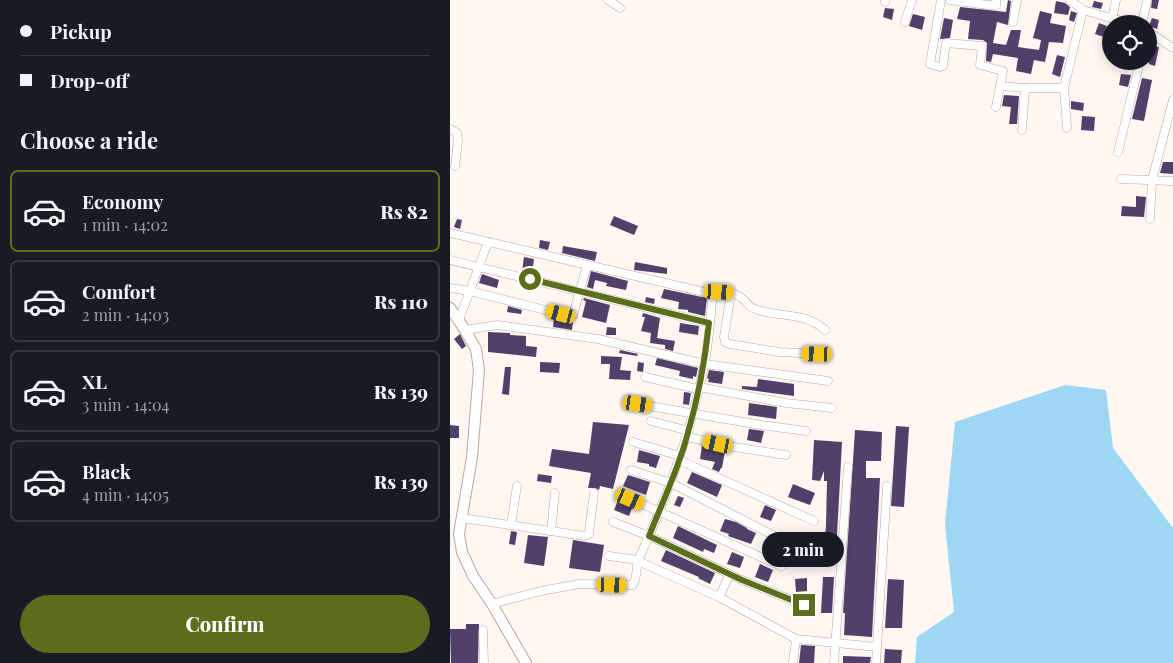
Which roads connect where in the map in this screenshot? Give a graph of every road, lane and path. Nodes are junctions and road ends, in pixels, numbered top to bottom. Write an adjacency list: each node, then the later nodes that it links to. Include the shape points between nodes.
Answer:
1 (608, 0): 10 (street)
2 (912, 0): 15 (street)
3 (941, 0): 20 (street, via 930,64 943,66 946,43 982,46 980,65 1003,71)
4 (950, 0): 5 (street, via 996,6)
5 (996, 0)
6 (1017, 0): 16 (street)
7 (1070, 0): 11 (street)
8 (1116, 0): 12 (street)
9 (1146, 0): 13 (street)
10 (620, 8)
11 (1083, 10): 14 (street); 22 (street)
12 (1113, 15)
13 (1144, 15)
14 (1102, 16)
15 (906, 22)
16 (1013, 22)
17 (1157, 37): 18 (street)
18 (1173, 48)
19 (1138, 70): 28 (street)
20 (1001, 86): 21 (street); 24 (street)
21 (1025, 88): 22 (street); 27 (street)
22 (1064, 88): 25 (street)
23 (1173, 100): 31 (street)
24 (996, 107)
25 (1067, 128)
26 (450, 129): 29 (street, via 456,133 458,141)
27 (1022, 130)
28 (1118, 152)
29 (455, 166)
30 (1121, 179): 31 (street)
31 (1152, 180): 32 (street); 33 (street)
32 (1173, 181)
33 (1150, 219)
34 (450, 233): 35 (street)
35 (488, 242): 37 (street); 38 (street)
36 (450, 260): 38 (street)
37 (587, 265): 41 (street); 43 (street)
38 (479, 267): 40 (street); 41 (street)
39 (450, 288): 40 (street)
40 (470, 291): 41 (street, via 570,315 575,312); 45 (street)
41 (580, 292): 46 (street)
42 (731, 293): 43 (street); 48 (street, via 752,308 794,315 817,322); 49 (street, via 725,342 780,352)
43 (713, 294): 46 (street)
44 (450, 308): 45 (street)
45 (458, 320): 47 (street)
46 (709, 323): 50 (street)
47 (465, 330): 50 (street, via 497,325 598,339); 72 (street, via 476,349 479,370 472,457)
48 (825, 330)
49 (817, 354)
50 (705, 364): 52 (street); 53 (street)
51 (645, 377): 53 (street)
52 (828, 381)
53 (699, 388): 55 (street); 56 (street)
54 (638, 404): 56 (street)
55 (832, 408)
56 (693, 412): 58 (street); 59 (street)
57 (651, 421): 59 (street)
58 (806, 431)
59 (688, 434): 61 (street, via 734,447); 62 (street)
60 (633, 442): 62 (street)
61 (786, 455)
62 (679, 458): 65 (street); 73 (street)
63 (848, 467): 89 (street)
64 (631, 470): 65 (street)
65 (671, 483): 71 (street); 79 (street)
66 (517, 486): 75 (street)
67 (887, 486): 90 (street)
68 (555, 493): 76 (street)
69 (594, 493): 76 (street, via 589,534)
70 (630, 499): 71 (street)
71 (659, 512): 78 (street); 82 (street)
72 (462, 518): 75 (street); 77 (street)
73 (814, 521)
74 (613, 522): 78 (street)
75 (511, 525): 76 (street)
76 (551, 531)
77 (454, 533): 85 (street, via 474,576)
78 (649, 536): 81 (street); 83 (street)
79 (808, 553)
80 (609, 556): 81 (street)
81 (638, 560): 84 (street); 85 (street, via 633,585 579,584 541,590)
82 (782, 566)
83 (730, 574): 84 (street); 86 (street)
84 (719, 597): 88 (street)
85 (492, 604): 92 (street)
86 (804, 605)
87 (484, 630): 91 (street)
88 (796, 639): 89 (street); 93 (street)
89 (834, 643): 90 (street); 94 (street)
90 (877, 647): 95 (street)
91 (484, 663)
92 (526, 663)
93 (793, 663)
94 (834, 663)
95 (876, 663)

